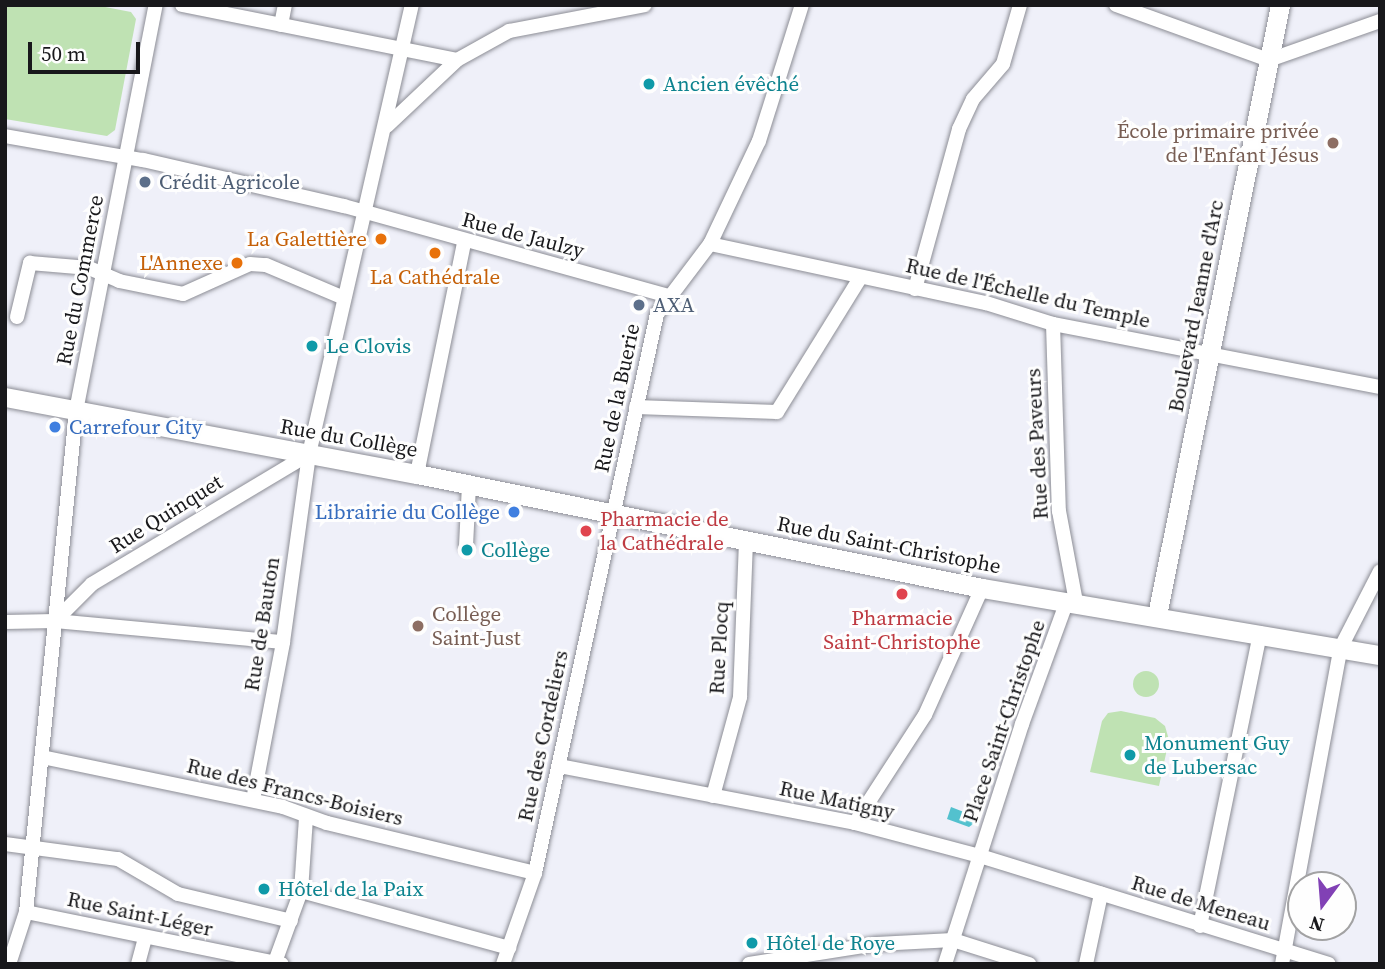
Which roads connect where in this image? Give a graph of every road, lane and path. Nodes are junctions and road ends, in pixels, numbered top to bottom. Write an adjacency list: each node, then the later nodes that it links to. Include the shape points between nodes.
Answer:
1 (156, 5): 18 (street, Rue du Commerce)
2 (181, 5): 12 (street)
3 (285, 5): 12 (street)
4 (412, 5): 13 (street, Rue de Bauton)
5 (645, 5): 14 (street, via 509,31)
6 (802, 5): 21 (street, Rue de la Buerie, via 759,141)
7 (1020, 5): 24 (street, via 1003,64 972,100 959,129)
8 (1116, 5): 10 (street)
9 (1280, 5): 15 (main road, Boulevard Jeanne d'Arc)
10 (1150, 11): 15 (street)
11 (1380, 21): 15 (street)
12 (281, 25): 13 (street)
13 (405, 50): 14 (street); 16 (street, Rue de Bauton)
14 (457, 60): 16 (street)
15 (1269, 60): 29 (main road, Boulevard Jeanne d'Arc)
16 (386, 127): 19 (street, Rue de Bauton)
17 (5, 136): 18 (street, Rue de Jaulzy)
18 (125, 157): 19 (street, Rue de Jaulzy); 22 (street, Rue du Commerce)
19 (363, 212): 20 (street, Rue de Jaulzy); 26 (street, Rue de Bauton)
20 (464, 242): 25 (street, Rue de Jaulzy); 35 (street)
21 (710, 244): 23 (street, Rue de l'Échelle du Temple); 25 (street, Rue de la Buerie)
22 (105, 277): 26 (street, via 183,294 250,264 266,265); 27 (street, via 89,268 30,263); 33 (street, Rue du Commerce)
23 (860, 278): 24 (street, Rue de l'Échelle du Temple); 32 (street, via 777,412)
24 (915, 289): 28 (street, Rue de l'Échelle du Temple, via 986,303)
25 (673, 297): 32 (street, Rue de la Buerie, via 657,314)
26 (344, 298): 34 (street, Rue de Bauton)
27 (17, 317)
28 (1054, 324): 29 (street, Rue de l'Échelle du Temple); 42 (street, Rue des Paveurs, via 1059,511)
29 (1210, 354): 30 (street, Rue de l'Échelle du Temple); 43 (main road, Boulevard Jeanne d'Arc)
30 (1380, 387)
31 (5, 397): 33 (main road, Rue du Collège)
32 (636, 407): 37 (street, Rue de la Buerie)
33 (76, 411): 34 (main road, Rue du Collège); 44 (street, Rue du Commerce)
34 (309, 454): 35 (main road, Rue du Collège); 44 (street, Rue Quinquet, via 92,584); 47 (street, Rue de Bauton)
35 (417, 474): 36 (main road, Rue du Collège)
36 (470, 485): 37 (main road, Rue du Collège); 39 (street)
37 (614, 514): 38 (main road, Rue du Saint-Christophe); 51 (street, Rue des Cordeliers)
38 (746, 540): 41 (main road, Rue du Saint-Christophe); 52 (street, Rue Plocq, via 740,697)
39 (466, 546)
40 (1380, 571): 48 (street)
41 (982, 588): 42 (main road, Rue du Saint-Christophe); 55 (street, via 926,715)
42 (1072, 602): 43 (main road, Rue du Saint-Christophe); 58 (street, Place Saint-Christophe)
43 (1157, 615): 46 (main road, Rue du Saint-Christophe)
44 (55, 621): 45 (street); 47 (street); 50 (street, Rue du Commerce)
45 (5, 622)
46 (1261, 633): 48 (main road, Rue du Saint-Christophe); 64 (street)
47 (283, 642): 53 (street, Rue de Bauton)
48 (1341, 647): 49 (main road, Rue du Saint-Christophe); 68 (street)
49 (1380, 655)
50 (43, 757): 53 (street, Rue des Francs-Boisiers); 57 (street, Rue du Commerce)
51 (559, 765): 52 (street, Rue Matigny); 59 (street, Rue des Cordeliers)
52 (713, 796): 55 (street, Rue Matigny)
53 (253, 800): 54 (street, Rue des Francs-Boisiers)
54 (306, 817): 59 (street, Rue des Francs-Boisiers); 60 (street)
55 (855, 824): 58 (street, Rue Matigny)
56 (5, 844): 57 (street)
57 (33, 847): 62 (street, Rue du Commerce); 63 (street, via 118,859 178,894)
58 (981, 856): 61 (street, Rue Matigny); 66 (street, Place Saint-Christophe)
59 (536, 873): 67 (street, Rue des Cordeliers)
60 (301, 891): 63 (street); 67 (street)
61 (1101, 894): 64 (street, Rue de Meneau); 78 (street)
62 (26, 912): 65 (street, Rue Saint-Léger); 72 (street, Rue du Commerce)
63 (291, 921): 71 (street)
64 (1200, 926): 68 (street, Rue de Meneau)
65 (145, 937): 70 (street, Rue Saint-Léger); 73 (street)
66 (953, 940): 69 (street); 76 (street, Place Saint-Christophe); 77 (street)
67 (509, 948): 74 (street, Rue des Cordeliers)
68 (1284, 957): 79 (street, Rue de Meneau)
69 (793, 959): 75 (street)
70 (244, 961): 71 (street, Rue Saint-Léger)
71 (279, 963)
72 (9, 964)
73 (138, 964)
74 (503, 964)
75 (749, 964)
76 (945, 964)
77 (1029, 964)
78 (1086, 964)
79 (1329, 964)

